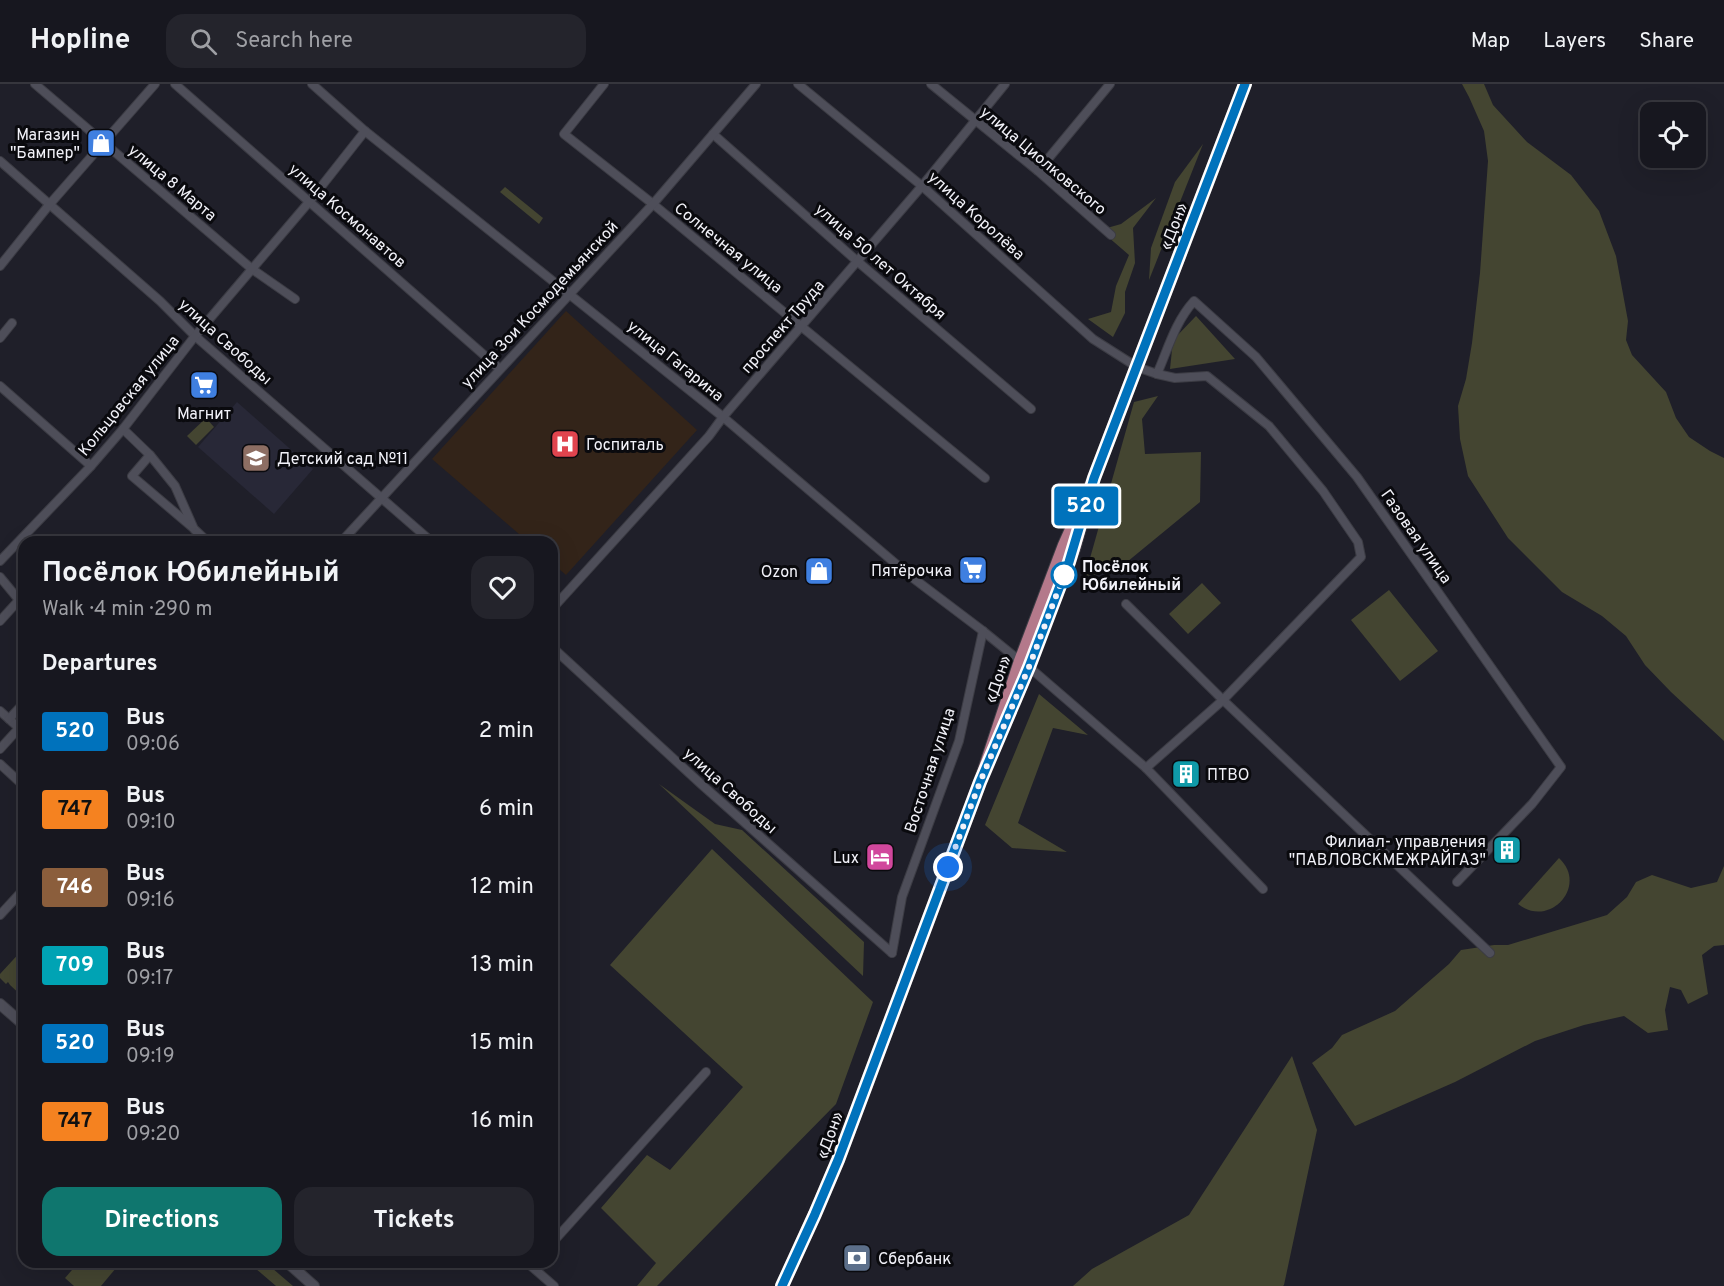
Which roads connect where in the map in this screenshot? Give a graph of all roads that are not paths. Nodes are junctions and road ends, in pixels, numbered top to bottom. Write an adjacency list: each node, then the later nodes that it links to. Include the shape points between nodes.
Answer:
1 (35, 84): 15 (street, улица 8 Марта)
2 (155, 84): 15 (street)
3 (175, 84): 19 (street, улица Космонавтов)
4 (312, 84): 13 (street, улица Гагарина)
5 (604, 84): 20 (street, Солнечная улица, via 564,134)
6 (756, 84): 14 (street, улица Зои Космодемьянской)
7 (798, 84): 18 (street, улица Королёва)
8 (931, 84): 12 (street, улица Циолковского)
9 (1005, 84): 12 (street, проспект Труда)
10 (1110, 84): 17 (street)
11 (1245, 84): 32 (main road, «Дон»)
12 (974, 120): 17 (street, улица Циолковского); 18 (street, проспект Труда)
13 (365, 131): 19 (street, Кольцовская улица); 26 (street, улица Гагарина)
14 (713, 134): 20 (street, улица Зои Космодемьянской); 23 (street, улица 50 лет Октября)
15 (104, 143): 21 (street); 25 (street, улица 8 Марта)
16 (0, 161): 21 (street, улица Свободы)
17 (1038, 171): 22 (street, улица Циолковского)
18 (922, 186): 23 (street, проспект Труда); 32 (street, улица Королёва, via 1093,339)
19 (309, 202): 25 (street, Кольцовская улица); 33 (street, улица Космонавтов)
20 (653, 204): 26 (street, улица Зои Космодемьянской); 29 (street, Солнечная улица)
21 (49, 205): 24 (street); 30 (street, улица Свободы)
22 (1111, 235)
23 (857, 261): 29 (street, проспект Труда); 36 (street, улица 50 лет Октября)
24 (0, 266)
25 (252, 268): 27 (street, улица 8 Марта); 30 (street, Кольцовская улица)
26 (570, 293): 33 (street, улица Зои Космодемьянской); 37 (street, улица Гагарина)
27 (295, 299)
28 (12, 323): 31 (street)
29 (801, 326): 37 (street, проспект Труда); 41 (street, Солнечная улица)
30 (195, 336): 38 (street, Кольцовская улица); 42 (street, улица Свободы)
31 (0, 338)
32 (1137, 367): 34 (street); 58 (main road, «Дон», via 1094,478 1074,549)
33 (501, 369): 42 (street, улица Зои Космодемьянской)
34 (1157, 374): 59 (street, via 1175,378 1208,376 1269,426 1323,491 1358,542 1360,557); 69 (street, Газовая улица, via 1178,322 1194,301 1256,357 1357,477 1561,767 1532,804)
35 (0, 386): 40 (street)
36 (1032, 409)
37 (723, 417): 52 (street, проспект Труда); 56 (street, улица Гагарина, via 909,574)
38 (123, 429): 39 (street); 40 (street, Кольцовская улица)
39 (150, 455): 43 (street, via 175,486); 43 (street, via 132,476)
40 (91, 466): 44 (street, Кольцовская улица)
41 (985, 478)
42 (381, 497): 46 (street, улица Зои Космодемьянской); 47 (street, улица Свободы)
43 (194, 529): 45 (street)
44 (24, 536)
45 (201, 536)
46 (345, 536)
47 (425, 536)
48 (18, 542): 49 (street, Кольцовская улица)
49 (0, 561)
50 (0, 577): 51 (street)
51 (18, 597)
52 (558, 602)
53 (1126, 604): 59 (street)
54 (18, 605): 55 (street)
55 (0, 621)
56 (983, 631): 58 (street, улица Гагарина); 73 (street, Восточная улица, via 959,741 902,897)
57 (558, 653): 73 (street, улица Свободы)
58 (1024, 664): 67 (street, улица Гагарина); 83 (main road, «Дон», via 838,1160)
59 (1223, 700): 67 (street); 74 (street)
60 (18, 709): 62 (street)
61 (0, 711): 62 (street)
62 (9, 719): 63 (street)
63 (18, 727)
64 (18, 733): 65 (street)
65 (0, 749)
66 (0, 764): 68 (street)
67 (1146, 768): 70 (street, улица Гагарина)
68 (18, 780)
69 (1457, 882)
70 (1263, 889)
71 (18, 896): 72 (street)
72 (0, 915)
73 (892, 953)
74 (1490, 953)
75 (0, 1004): 76 (street)
76 (18, 1020)
77 (706, 1072): 78 (street)
78 (558, 1233)
79 (294, 1268): 81 (street)
80 (533, 1268): 82 (street)
81 (314, 1286)
82 (554, 1286)
83 (782, 1286)

